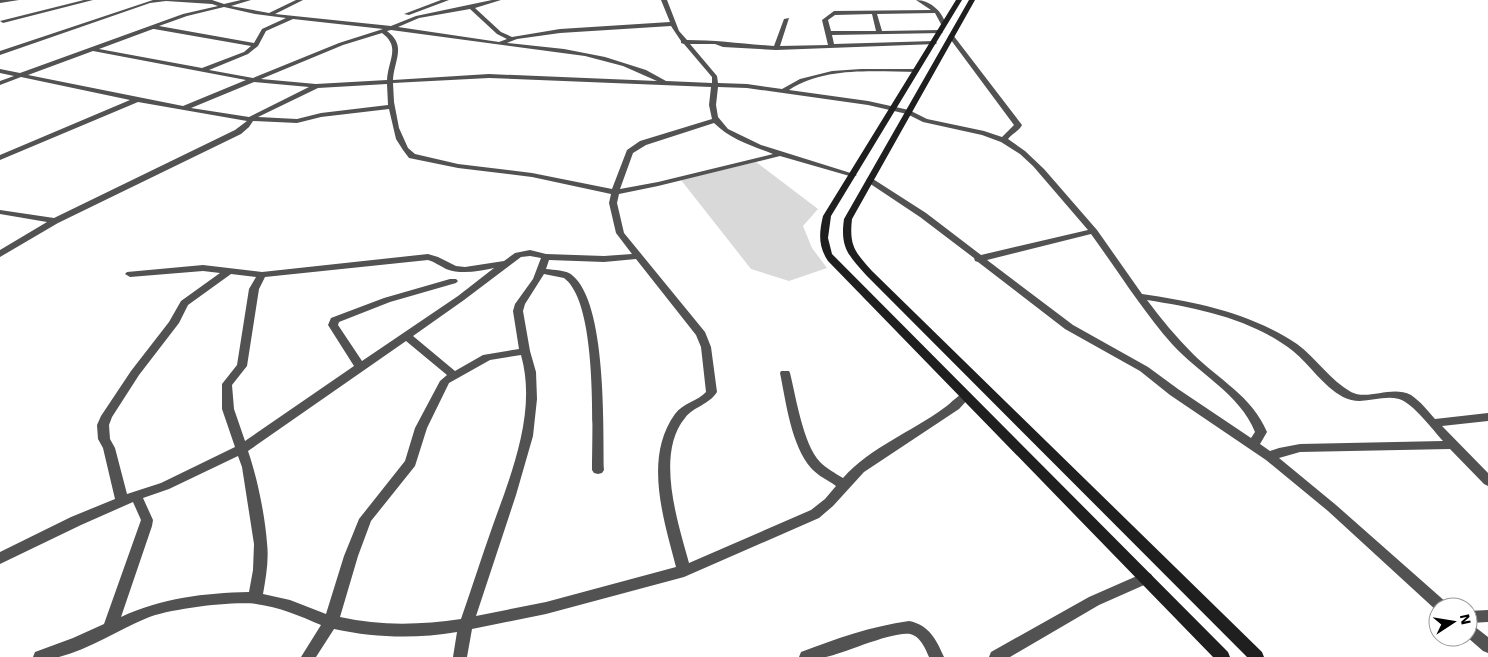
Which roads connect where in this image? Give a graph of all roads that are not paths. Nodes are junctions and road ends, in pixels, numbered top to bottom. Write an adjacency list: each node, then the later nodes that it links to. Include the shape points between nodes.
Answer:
1 (16, 0): 12 (street)
2 (90, 0): 22 (street)
3 (166, 0): 14 (street); 39 (street, via 148,2)
4 (248, 0): 15 (street)
5 (300, 0): 19 (street)
6 (446, 0): 24 (street, via 401,17)
7 (498, 0): 16 (street)
8 (664, 0): 23 (street)
9 (919, 0): 17 (street)
10 (959, 0): 26 (street)
11 (972, 0): 30 (street)
12 (0, 1)
13 (54, 1): 22 (street)
14 (210, 1): 15 (street)
15 (222, 5): 19 (street); 25 (street)
16 (470, 7): 24 (street, via 428,14); 31 (street, via 499,33)
17 (937, 11): 18 (street); 26 (street)
18 (874, 12): 28 (street); 29 (street, via 834,13 825,20)
19 (269, 14): 20 (street)
20 (291, 18): 24 (street); 35 (street, via 264,30)
21 (787, 19): 37 (street)
22 (2, 22)
23 (671, 24): 31 (street, via 596,27); 32 (street)
24 (394, 26): 27 (street); 34 (street)
25 (153, 27): 35 (street); 38 (street)
26 (942, 28): 28 (street); 33 (street)
27 (383, 31): 44 (street, via 324,50); 45 (street, via 393,38 396,46)
28 (879, 32): 29 (street)
29 (828, 33): 36 (street)
30 (951, 36): 55 (street); 58 (street, via 1016,122 1017,128)
31 (512, 38): 34 (street)
32 (684, 42): 37 (street); 48 (street, via 713,73)
33 (934, 43): 36 (street); 41 (street)
34 (500, 44): 46 (street, via 593,55 642,69)
35 (256, 45): 40 (street, via 246,53)
36 (832, 47): 37 (street)
37 (776, 48)
38 (92, 49): 40 (street); 43 (street)
39 (0, 53)
40 (203, 70): 44 (street)
41 (917, 70): 50 (street, via 822,75 804,79); 54 (street)
42 (0, 71): 43 (street)
43 (20, 76): 47 (street); 51 (street)
44 (254, 80): 49 (street); 53 (street)
45 (391, 82): 46 (street, via 489,76); 49 (street); 52 (street)
46 (664, 82): 48 (street)
47 (0, 83)
48 (715, 83): 50 (street); 57 (street)
49 (316, 86): 56 (street)
50 (784, 90): 54 (street)
51 (138, 100): 53 (street); 60 (street)
52 (392, 107): 56 (street, via 321,114 297,121); 63 (street, via 400,141 412,156)
53 (183, 108): 56 (street)
54 (894, 108): 55 (street); 61 (street)
55 (909, 112): 58 (street, via 925,121); 62 (street)
56 (252, 118): 65 (street, via 238,132)
57 (716, 120): 59 (street, via 728,132); 63 (street, via 633,148)
58 (1004, 140): 66 (street, via 1035,161)
59 (780, 154): 61 (street); 63 (street)
60 (0, 158)
61 (853, 175): 83 (street, via 827,216 823,241 828,254)
62 (870, 181): 70 (street, via 923,215); 112 (street, via 848,219 846,243 850,251)
63 (615, 192): 68 (street, via 613,203 620,233)
64 (0, 212): 65 (street)
65 (55, 221): 67 (street)
66 (1093, 231): 70 (street); 77 (street)
67 (0, 254)
68 (638, 256): 69 (street, via 604,260); 96 (street, via 700,334 706,347 711,395 680,416 666,448 665,476 670,515)
69 (546, 257): 71 (street, via 522,253); 73 (street)
70 (978, 259): 86 (street, via 1069,327 1144,369)
71 (504, 264): 75 (street, via 464,270 436,258 412,258); 78 (street)
72 (229, 271): 74 (street, via 203,268); 75 (street); 94 (street, via 184,303 174,323 107,416 103,425 104,439)
73 (540, 271): 79 (street, via 518,311); 90 (street, via 570,279 585,307 595,361)
74 (130, 274)
75 (262, 275): 88 (street, via 254,289 242,366 227,384 228,409)
76 (453, 281): 80 (street, via 334,320 333,325)
77 (1139, 296): 85 (street, via 1236,317 1296,348 1349,395 1404,397); 86 (street, via 1187,355 1252,413 1261,432)
78 (406, 336): 80 (street); 82 (street)
79 (525, 351): 82 (street, via 487,357); 101 (street, via 532,372 528,428 510,495)
80 (360, 368): 88 (street)
81 (784, 373): 92 (street, via 809,455 815,464)
82 (454, 375): 100 (street, via 445,381 422,428 411,463 365,519)
83 (966, 396): 92 (street, via 943,416 867,463); 97 (street)
84 (1488, 417): 85 (street)
85 (1432, 423): 87 (street)
86 (1253, 445): 89 (street)
87 (1453, 445): 89 (street, via 1300,448); 91 (street)
88 (242, 449): 93 (street, via 165,486); 99 (street, via 261,544)
89 (1270, 457): 98 (street)
90 (598, 470)
91 (1488, 480)
92 (842, 484): 96 (street, via 834,498 815,514)
93 (136, 496): 94 (street); 102 (street, via 147,520 146,526)
94 (122, 501): 95 (street)
95 (0, 558)
96 (684, 571): 101 (street, via 546,608)
97 (1146, 578): 110 (street, via 1094,601); 111 (street)
98 (1431, 597)
99 (255, 598): 100 (street, via 290,606); 102 (street, via 168,606)
100 (331, 622): 101 (street, via 404,631); 106 (street)
101 (466, 624): 107 (street)
102 (110, 628): 105 (street)
103 (1478, 638): 104 (street)
104 (1488, 646)
105 (44, 657)
106 (308, 657)
107 (460, 657)
108 (806, 657): 109 (street, via 908,626 924,636)
109 (937, 657)
110 (996, 657)
111 (1223, 657)
112 (1257, 657)

